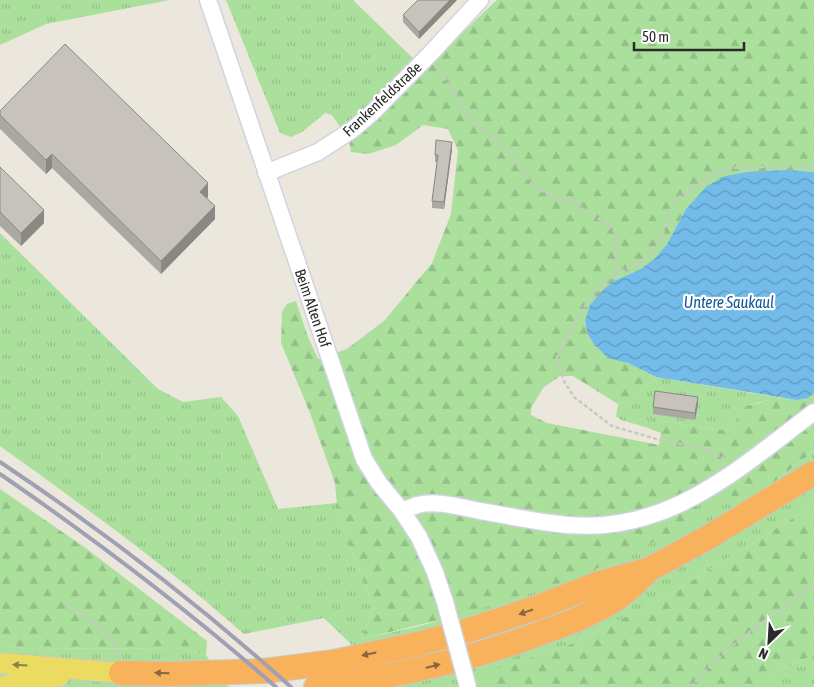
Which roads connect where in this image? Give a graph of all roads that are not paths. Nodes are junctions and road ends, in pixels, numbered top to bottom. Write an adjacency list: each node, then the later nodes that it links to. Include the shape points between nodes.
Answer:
1 (208, 0): 3 (street, Beim Alten Hof)
2 (480, 0): 3 (street, Frankenfeldstraße, via 352,130 318,152)
3 (266, 173): 6 (street, Beim Alten Hof, via 364,459)
4 (814, 412): 6 (street, via 700,495 665,511 621,522 592,526 554,524 446,504 416,505)
5 (814, 473): 7 (highway)
6 (402, 511): 12 (street, Beim Alten Hof, bridge, via 420,537 435,572)
7 (650, 569): 9 (highway, one-way to 9, via 597,584 463,632 334,662 264,671); 11 (highway, one-way to 7, via 420,669 500,649 598,609 618,597)
8 (0, 663): 9 (main road, one-way to 8)
9 (121, 672): 10 (main road, via 50,676)
10 (3, 687)
11 (316, 687)
12 (468, 687)

